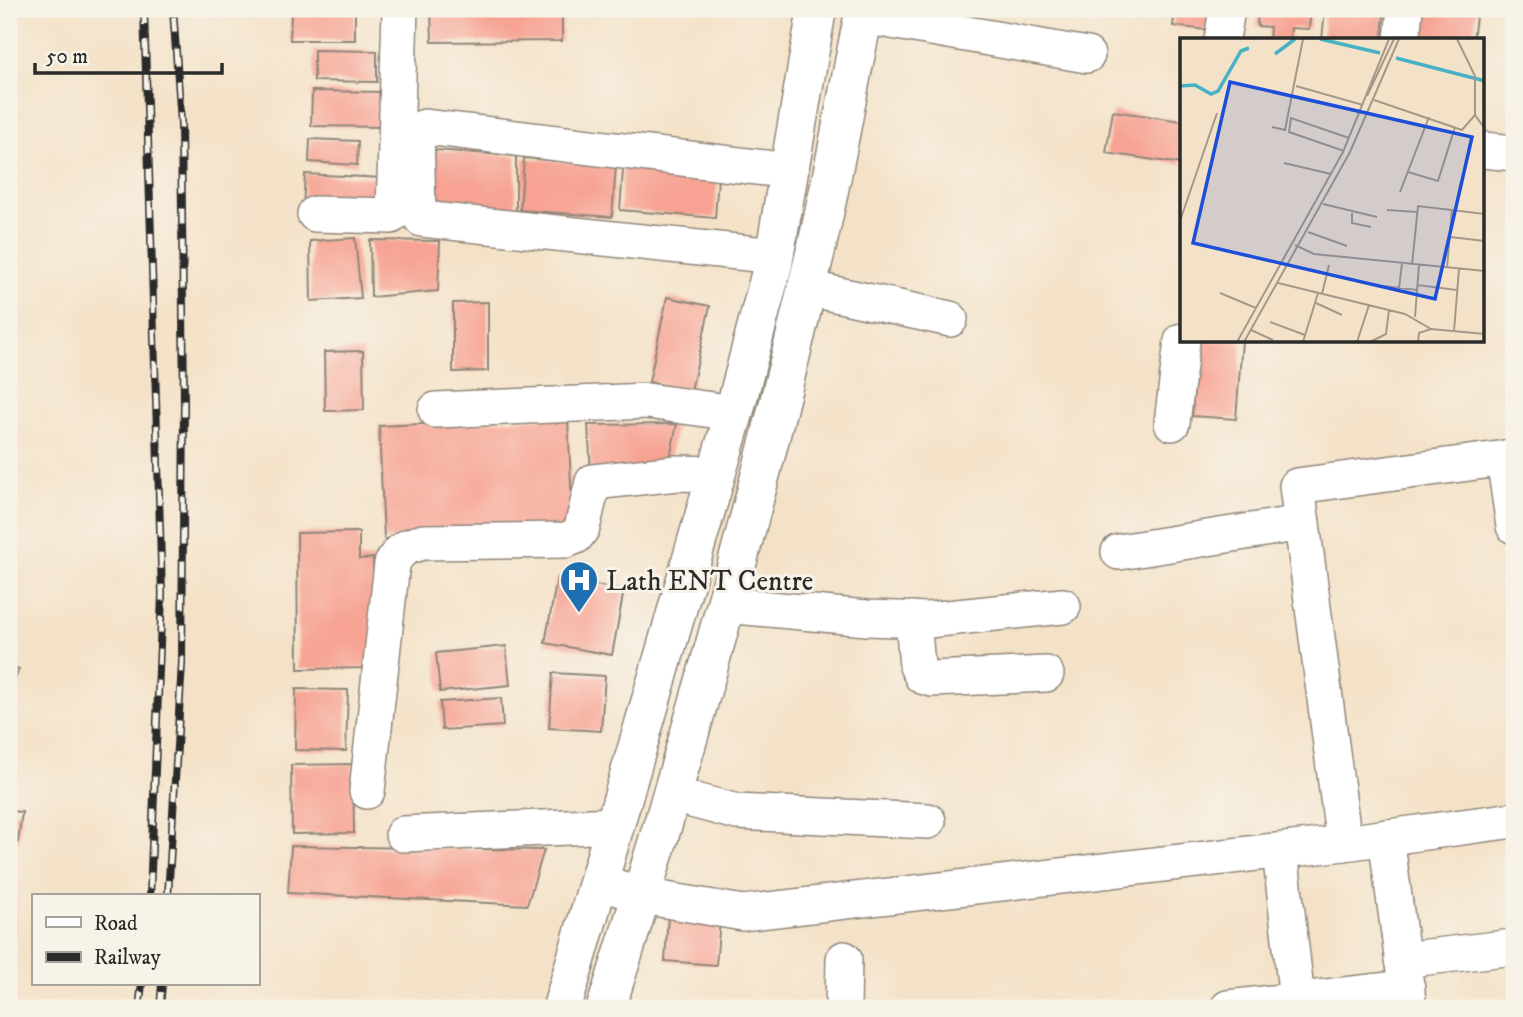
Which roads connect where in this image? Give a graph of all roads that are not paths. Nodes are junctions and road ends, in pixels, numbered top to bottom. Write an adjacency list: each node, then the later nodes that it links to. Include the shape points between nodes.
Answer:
1 (400, 9): 12 (street, via 395,211 391,216)
2 (817, 9): 11 (main road)
3 (1227, 9): 6 (street)
4 (1405, 9): 7 (street)
5 (864, 12): 8 (street); 14 (main road)
6 (1222, 38)
7 (1402, 38)
8 (1087, 55)
9 (1484, 150): 10 (street)
10 (1514, 153)
11 (790, 171): 13 (main road); 13 (street, via 425,127 416,130 418,214 422,219)
12 (315, 214)
13 (775, 256): 18 (main road)
14 (807, 288): 15 (street); 25 (main road)
15 (950, 320)
16 (1182, 343): 19 (street)
17 (436, 410): 18 (street, via 647,401)
18 (734, 413): 21 (main road)
19 (1172, 423)
20 (1509, 458): 22 (street, via 1297,486); 23 (street)
21 (717, 474): 29 (street, via 677,473 593,482 582,528 566,540 423,542 396,554); 33 (main road)
22 (1302, 523): 24 (street); 36 (street)
23 (1514, 526)
24 (1119, 552)
25 (725, 605): 27 (street); 30 (main road)
26 (1063, 606): 27 (street)
27 (914, 619): 28 (street, via 917,666 922,676)
28 (1046, 674)
29 (367, 790)
30 (673, 795): 32 (street, via 737,811); 39 (main road)
31 (1514, 820): 35 (street)
32 (928, 821)
33 (615, 825): 34 (street); 38 (main road)
34 (403, 834)
35 (1386, 837): 36 (street); 42 (street)
36 (1344, 843): 37 (street)
37 (1280, 851): 39 (street, via 743,914); 43 (street)
38 (598, 881): 39 (street); 44 (main road)
39 (642, 896): 45 (main road)
40 (1514, 947): 42 (street)
41 (844, 959): 46 (street)
42 (1406, 985): 43 (street)
43 (1297, 1000): 47 (street)
44 (562, 1008)
45 (606, 1008)
46 (843, 1008)
47 (1227, 1008)

